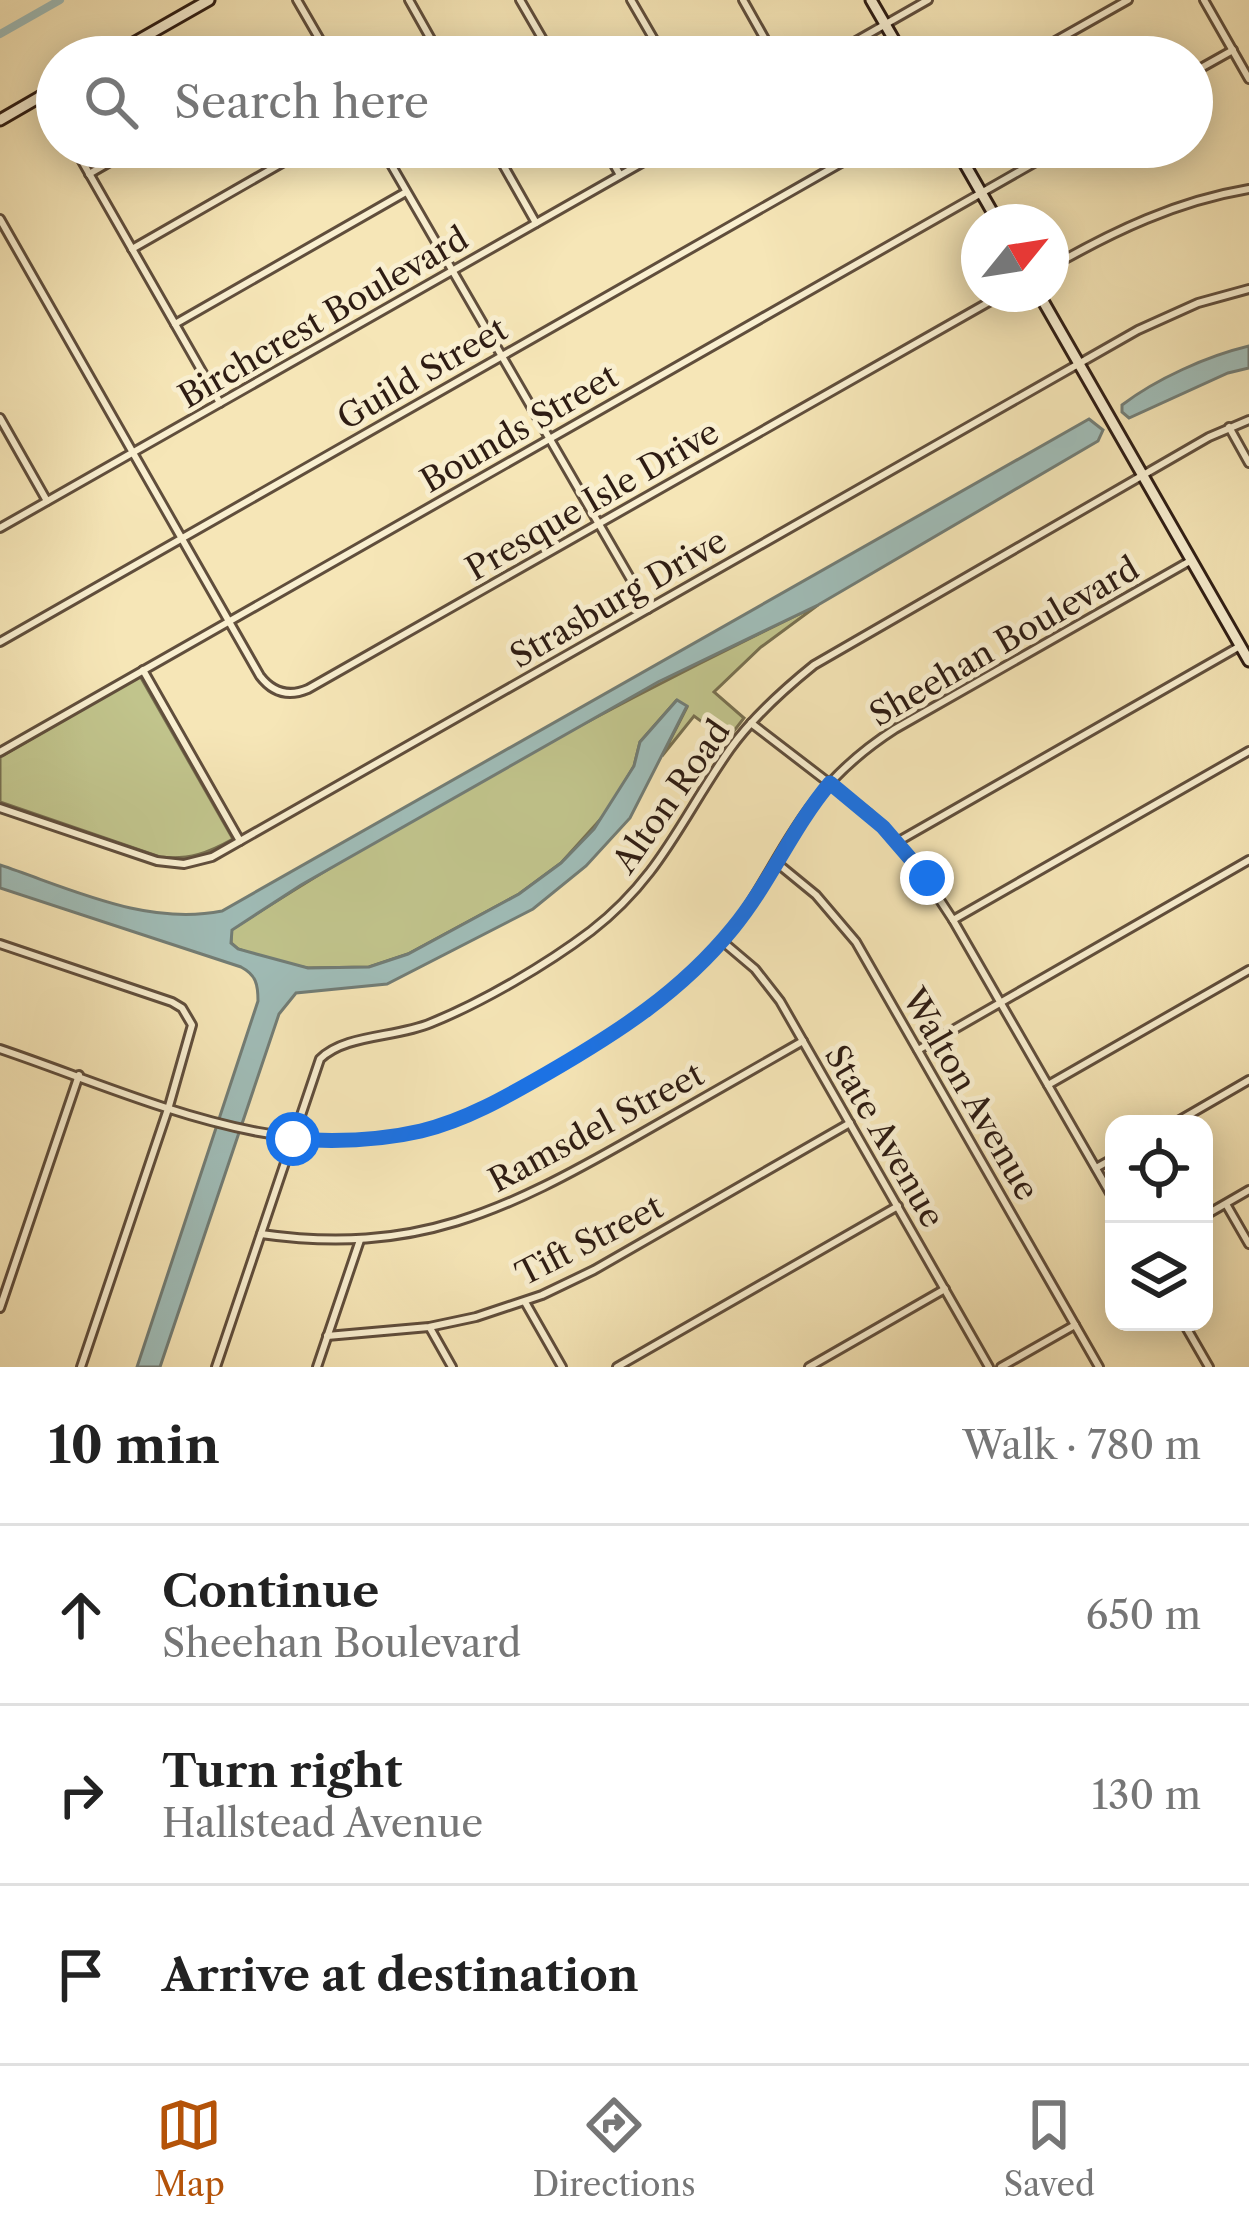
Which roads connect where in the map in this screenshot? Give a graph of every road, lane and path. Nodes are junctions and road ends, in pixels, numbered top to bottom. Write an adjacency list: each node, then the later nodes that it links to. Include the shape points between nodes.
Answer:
1 (209, 0): 12 (street)
2 (297, 0): 13 (street)
3 (409, 0): 14 (street)
4 (520, 0): 15 (street)
5 (632, 0): 16 (street)
6 (743, 0): 17 (street)
7 (871, 0): 11 (street)
8 (928, 0): 11 (street)
9 (1128, 0): 20 (street)
10 (1204, 0): 21 (street)
11 (885, 25): 18 (street); 19 (street)
12 (146, 36)
13 (318, 36)
14 (429, 36)
15 (541, 36)
16 (652, 36)
17 (763, 36)
18 (865, 36)
19 (892, 36)
20 (1065, 36)
21 (1233, 50): 22 (street); 23 (street)
22 (1213, 61)
23 (1249, 79)
24 (36, 99): 25 (street)
25 (0, 119)
26 (86, 168): 36 (street)
27 (99, 168): 36 (street)
28 (273, 168): 44 (street)
29 (393, 168): 39 (street)
30 (505, 168): 43 (street)
31 (616, 168): 37 (street)
32 (632, 168): 37 (street, Birchcrest Boulevard)
33 (832, 168): 51 (street, Guild Street)
34 (967, 168): 40 (street)
35 (1025, 168): 40 (street, Bounds Street)
36 (89, 174): 44 (street)
37 (620, 175): 43 (street, Birchcrest Boulevard)
38 (1249, 189): 45 (street, via 1145,218)
39 (407, 192): 46 (street); 50 (street)
40 (981, 193): 41 (street); 57 (street, Bounds Street)
41 (987, 204)
42 (0, 219): 58 (street, Presque Isle Drive)
43 (536, 223): 46 (street, Birchcrest Boulevard)
44 (132, 249): 50 (street)
45 (1069, 258)
46 (452, 271): 51 (street); 53 (street, Birchcrest Boulevard)
47 (1249, 289): 52 (street, Strasburg Drive, via 1179,310)
48 (971, 312): 62 (street, Presque Isle Drive)
49 (1049, 312): 52 (street)
50 (175, 324): 53 (street)
51 (503, 355): 57 (street); 64 (street, Guild Street)
52 (1079, 364): 60 (street); 66 (street, Strasburg Drive)
53 (220, 403): 58 (street, Birchcrest Boulevard)
54 (0, 418): 61 (street)
55 (1249, 420): 56 (street, Alton Road)
56 (1229, 428): 59 (street); 60 (street, Alton Road)
57 (550, 438): 62 (street); 67 (street, Bounds Street)
58 (133, 452): 61 (street, Birchcrest Boulevard); 64 (street, Presque Isle Drive)
59 (1249, 463)
60 (1142, 475): 65 (street); 72 (street, Alton Road, via 837,649)
61 (47, 501): 63 (street, Birchcrest Boulevard)
62 (599, 524): 66 (street); 67 (street, Presque Isle Drive, via 299,692 266,683)
63 (0, 529)
64 (182, 538): 67 (street, Presque Isle Drive); 68 (street, Guild Street)
65 (1191, 560): 69 (street); 75 (street, Sheehan Boulevard, via 895,729)
66 (648, 609): 77 (street, Strasburg Drive)
67 (229, 621): 71 (street, Bounds Street)
68 (0, 642)
69 (1240, 646): 70 (street); 78 (street)
70 (1249, 661)
71 (143, 670): 74 (street, Bounds Street); 77 (street)
72 (751, 723): 75 (street); 95 (street, Alton Road, via 661,860 613,913 442,1018 333,1046 320,1059)
73 (1249, 751): 81 (street)
74 (0, 752)
75 (830, 783): 78 (street); 80 (street, Sheehan Boulevard)
76 (0, 808): 77 (street, Strasburg Drive, via 175,864)
77 (240, 841)
78 (897, 842): 81 (street)
79 (1249, 860): 85 (street)
80 (777, 863): 82 (street, Sheehan Boulevard); 88 (street, Walton Avenue, via 847,930)
81 (953, 920): 85 (street)
82 (722, 941): 86 (street, State Avenue, via 766,982); 95 (street, Sheehan Boulevard, via 633,1022 490,1105 397,1136)
83 (0, 944): 92 (street, via 182,1008 192,1035)
84 (1249, 970): 91 (street)
85 (1001, 1002): 88 (street); 91 (street)
86 (803, 1040): 94 (street, State Avenue); 104 (street, Ramsdel Street, via 520,1200 438,1228)
87 (0, 1048): 89 (street, Sheehan Boulevard)
88 (918, 1050): 109 (street, Walton Avenue)
89 (79, 1075): 92 (street, Sheehan Boulevard); 108 (street)
90 (1249, 1080): 93 (street)
91 (1048, 1085): 97 (street)
92 (169, 1106): 95 (street, Sheehan Boulevard); 114 (street)
93 (1189, 1115)
94 (850, 1124): 101 (street, State Avenue); 107 (street, Tift Street, via 594,1270)
95 (293, 1139): 103 (street, Alton Road)
96 (1105, 1162): 97 (street)
97 (1096, 1168): 98 (street)
98 (1105, 1184)
99 (1249, 1190): 100 (street)
100 (1226, 1204): 102 (street); 105 (street)
101 (898, 1206): 106 (street, State Avenue); 119 (street)
102 (1213, 1211)
103 (261, 1234): 104 (street, Ramsdel Street); 115 (street, Alton Road)
104 (360, 1240): 112 (street)
105 (1249, 1244)
106 (945, 1289): 120 (street); 121 (street, State Avenue)
107 (524, 1301): 110 (street, Tift Street); 118 (street)
108 (0, 1308)
109 (1075, 1324): 122 (street); 123 (street, Walton Avenue)
110 (429, 1327): 112 (street, Tift Street); 117 (street)
111 (1189, 1331): 113 (street)
112 (327, 1336): 116 (street)
113 (1207, 1364): 124 (street)
114 (81, 1367)
115 (216, 1367)
116 (316, 1367)
117 (452, 1367)
118 (562, 1367)
119 (616, 1367)
120 (808, 1367)
121 (989, 1367)
122 (1001, 1367)
123 (1100, 1367)
124 (1193, 1367)

